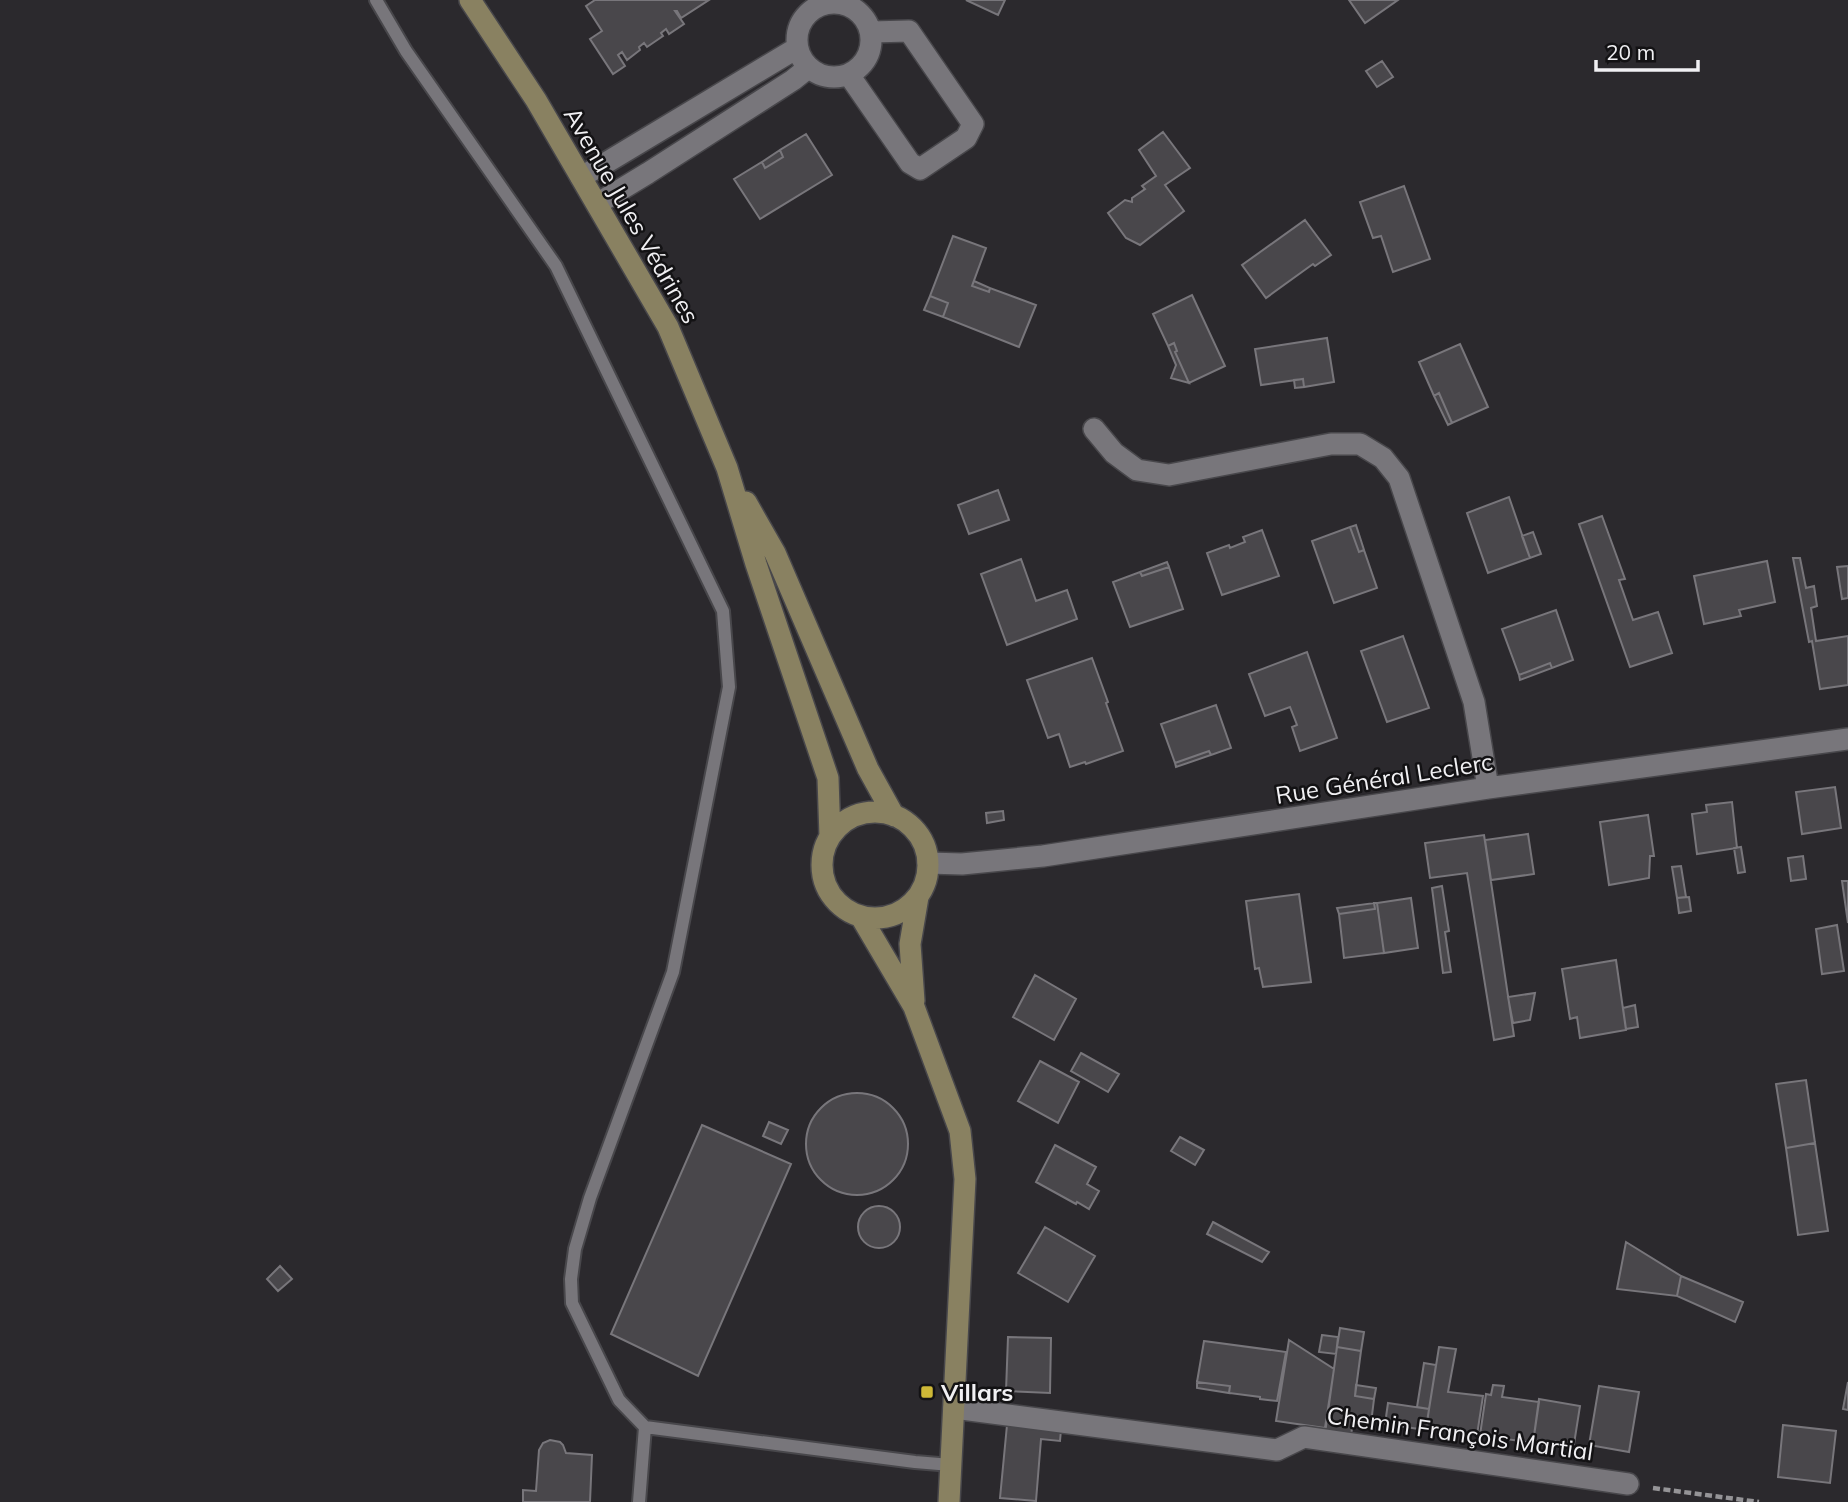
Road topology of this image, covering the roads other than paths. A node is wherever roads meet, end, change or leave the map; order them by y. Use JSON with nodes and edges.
{"nodes":[{"id":1,"x":376,"y":0,"type":"edge"},
{"id":2,"x":470,"y":0,"type":"edge"},
{"id":3,"x":834,"y":1,"type":"edge"},
{"id":4,"x":871,"y":32,"type":"junction"},
{"id":5,"x":797,"y":48,"type":"junction"},
{"id":6,"x":808,"y":68,"type":"junction"},
{"id":7,"x":849,"y":75,"type":"junction"},
{"id":8,"x":581,"y":177,"type":"junction"},
{"id":9,"x":597,"y":204,"type":"junction"},
{"id":10,"x":1094,"y":429,"type":"dead end"},
{"id":11,"x":727,"y":468,"type":"junction"},
{"id":12,"x":1848,"y":739,"type":"edge"},
{"id":13,"x":1488,"y":788,"type":"junction"},
{"id":14,"x":894,"y":816,"type":"junction"},
{"id":15,"x":830,"y":836,"type":"junction"},
{"id":16,"x":928,"y":863,"type":"junction"},
{"id":17,"x":918,"y":897,"type":"junction"},
{"id":18,"x":861,"y":917,"type":"junction"},
{"id":19,"x":914,"y":1007,"type":"junction"},
{"id":20,"x":954,"y":1408,"type":"junction"},
{"id":21,"x":645,"y":1427,"type":"junction"},
{"id":22,"x":951,"y":1465,"type":"junction"},
{"id":23,"x":1628,"y":1484,"type":"road end"},
{"id":24,"x":639,"y":1502,"type":"edge"},
{"id":25,"x":949,"y":1502,"type":"edge"}],
"edges":[{"from":1,"to":21,"type":"lane"},
{"from":2,"to":8,"type":"main road","name":"Avenue Jules Védrines"},
{"from":3,"to":4,"type":"street"},
{"from":3,"to":5,"type":"street"},
{"from":4,"to":7,"type":"street"},
{"from":4,"to":7,"type":"street"},
{"from":5,"to":6,"type":"street"},
{"from":5,"to":8,"type":"street"},
{"from":6,"to":7,"type":"street"},
{"from":6,"to":9,"type":"street"},
{"from":8,"to":9,"type":"main road","name":"Avenue Jules Védrines"},
{"from":9,"to":11,"type":"main road","name":"Avenue Jules Védrines"},
{"from":10,"to":13,"type":"street"},
{"from":11,"to":14,"type":"main road","name":"Avenue Jules Védrines"},
{"from":11,"to":15,"type":"main road","name":"Avenue Jules Védrines"},
{"from":12,"to":13,"type":"street","name":"Rue Général Leclerc"},
{"from":13,"to":16,"type":"street","name":"Rue Général Leclerc"},
{"from":14,"to":15,"type":"main road"},
{"from":14,"to":16,"type":"main road"},
{"from":15,"to":18,"type":"main road"},
{"from":16,"to":17,"type":"main road"},
{"from":17,"to":18,"type":"main road"},
{"from":17,"to":19,"type":"main road"},
{"from":18,"to":19,"type":"main road"},
{"from":19,"to":20,"type":"main road"},
{"from":20,"to":22,"type":"main road"},
{"from":20,"to":23,"type":"street","name":"Chemin François Martial"},
{"from":21,"to":22,"type":"lane"},
{"from":21,"to":24,"type":"lane"},
{"from":22,"to":25,"type":"main road"}]}
